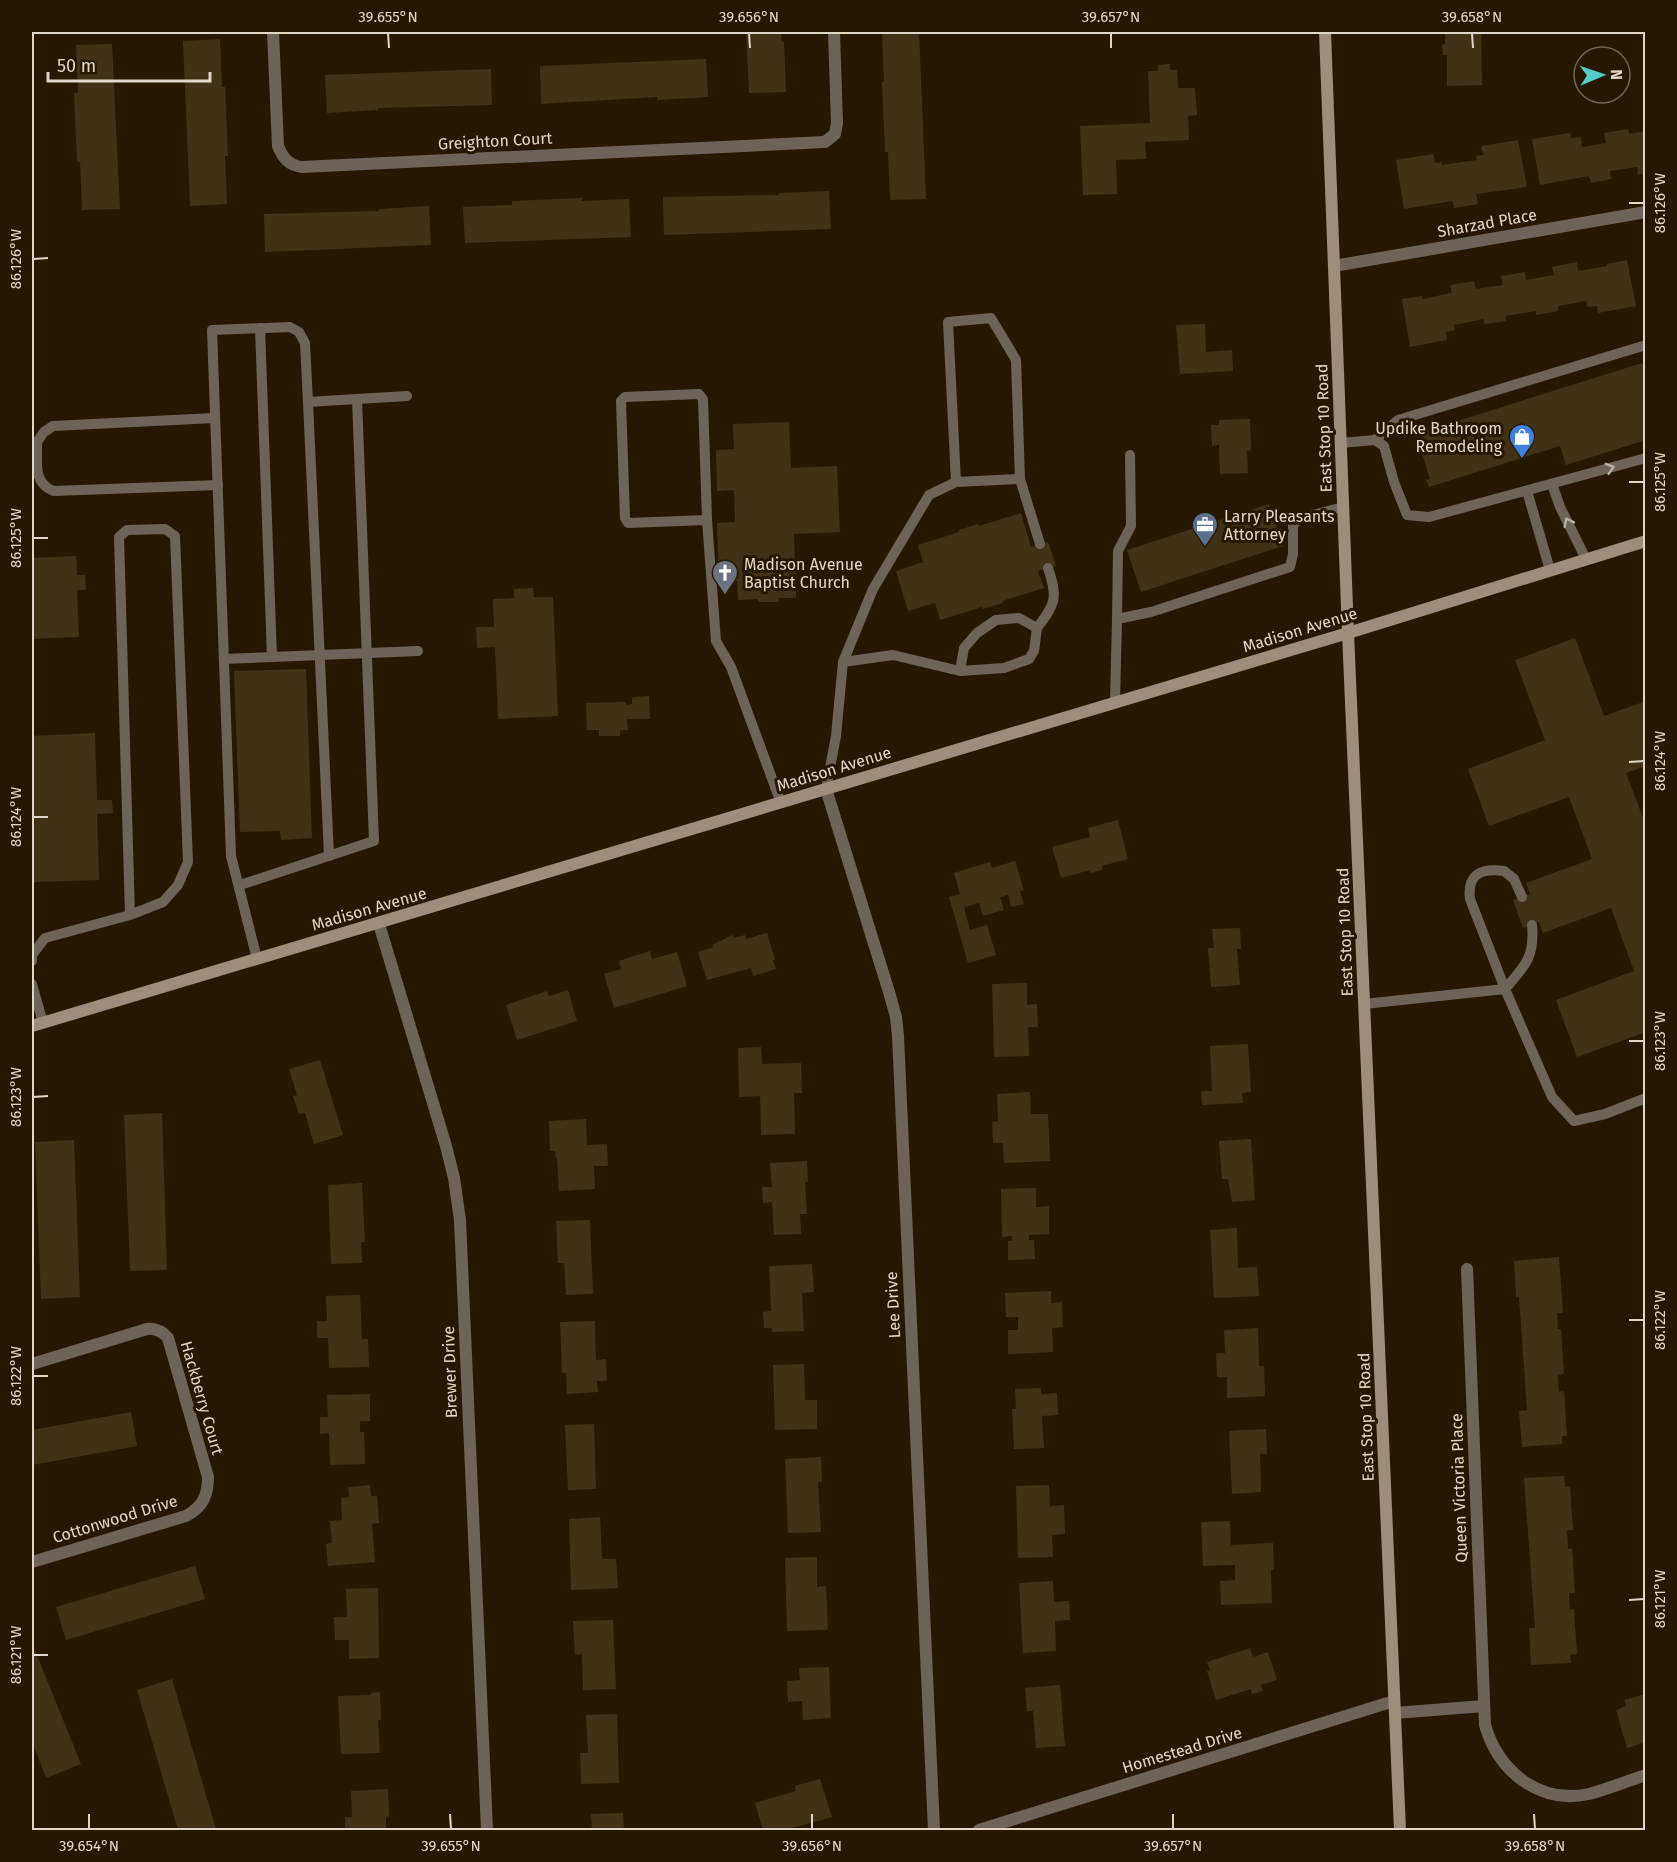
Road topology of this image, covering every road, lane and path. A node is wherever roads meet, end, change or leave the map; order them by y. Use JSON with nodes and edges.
{"nodes":[{"id":1,"x":273,"y":32,"type":"edge"},
{"id":2,"x":834,"y":32,"type":"edge"},
{"id":3,"x":1325,"y":32,"type":"edge"},
{"id":4,"x":1646,"y":212,"type":"edge"},
{"id":5,"x":1334,"y":266,"type":"junction"},
{"id":6,"x":260,"y":328,"type":"junction"},
{"id":7,"x":1646,"y":345,"type":"edge"},
{"id":8,"x":406,"y":396,"type":"dead end"},
{"id":9,"x":357,"y":399,"type":"junction"},
{"id":10,"x":308,"y":402,"type":"junction"},
{"id":11,"x":215,"y":418,"type":"junction"},
{"id":12,"x":1375,"y":440,"type":"junction"},
{"id":13,"x":1341,"y":443,"type":"junction"},
{"id":14,"x":1130,"y":455,"type":"dead end"},
{"id":15,"x":1646,"y":458,"type":"edge"},
{"id":16,"x":1020,"y":478,"type":"junction"},
{"id":17,"x":956,"y":482,"type":"junction"},
{"id":18,"x":1552,"y":484,"type":"junction"},
{"id":19,"x":218,"y":485,"type":"junction"},
{"id":20,"x":1527,"y":491,"type":"junction"},
{"id":21,"x":1343,"y":507,"type":"junction"},
{"id":22,"x":707,"y":520,"type":"junction"},
{"id":23,"x":1646,"y":541,"type":"edge"},
{"id":24,"x":1040,"y":544,"type":"dead end"},
{"id":25,"x":1586,"y":559,"type":"junction"},
{"id":26,"x":1048,"y":568,"type":"dead end"},
{"id":27,"x":1551,"y":570,"type":"junction"},
{"id":28,"x":1118,"y":619,"type":"junction"},
{"id":29,"x":1036,"y":628,"type":"junction"},
{"id":30,"x":1348,"y":633,"type":"junction"},
{"id":31,"x":418,"y":651,"type":"dead end"},
{"id":32,"x":368,"y":653,"type":"junction"},
{"id":33,"x":320,"y":655,"type":"junction"},
{"id":34,"x":272,"y":657,"type":"junction"},
{"id":35,"x":224,"y":658,"type":"junction"},
{"id":36,"x":843,"y":662,"type":"junction"},
{"id":37,"x":960,"y":671,"type":"junction"},
{"id":38,"x":1115,"y":703,"type":"junction"},
{"id":39,"x":826,"y":789,"type":"junction"},
{"id":40,"x":781,"y":802,"type":"junction"},
{"id":41,"x":329,"y":856,"type":"junction"},
{"id":42,"x":240,"y":885,"type":"junction"},
{"id":43,"x":1522,"y":897,"type":"dead end"},
{"id":44,"x":130,"y":915,"type":"junction"},
{"id":45,"x":379,"y":924,"type":"junction"},
{"id":46,"x":1532,"y":925,"type":"dead end"},
{"id":47,"x":32,"y":956,"type":"edge"},
{"id":48,"x":257,"y":959,"type":"junction"},
{"id":49,"x":32,"y":961,"type":"edge"},
{"id":50,"x":32,"y":984,"type":"edge"},
{"id":51,"x":1505,"y":989,"type":"junction"},
{"id":52,"x":1364,"y":1004,"type":"junction"},
{"id":53,"x":37,"y":1025,"type":"edge"},
{"id":54,"x":1646,"y":1098,"type":"edge"},
{"id":55,"x":1467,"y":1269,"type":"dead end"},
{"id":56,"x":32,"y":1364,"type":"edge"},
{"id":57,"x":203,"y":1502,"type":"joint"},
{"id":58,"x":32,"y":1562,"type":"edge"},
{"id":59,"x":1484,"y":1706,"type":"junction"},
{"id":60,"x":1395,"y":1707,"type":"junction"},
{"id":61,"x":1646,"y":1775,"type":"edge"},
{"id":62,"x":487,"y":1830,"type":"edge"},
{"id":63,"x":934,"y":1830,"type":"edge"},
{"id":64,"x":979,"y":1830,"type":"edge"},
{"id":65,"x":1400,"y":1830,"type":"edge"}],
"edges":[{"from":1,"to":2,"type":"street","name":"Greighton Court"},
{"from":3,"to":5,"type":"street","name":"East Stop 10 Road"},
{"from":4,"to":5,"type":"street","name":"Sharzad Place"},
{"from":5,"to":13,"type":"street","name":"East Stop 10 Road"},
{"from":6,"to":10,"type":"lane"},
{"from":6,"to":11,"type":"lane"},
{"from":6,"to":34,"type":"lane"},
{"from":7,"to":12,"type":"lane"},
{"from":8,"to":9,"type":"lane"},
{"from":9,"to":10,"type":"lane"},
{"from":9,"to":32,"type":"lane"},
{"from":10,"to":33,"type":"lane"},
{"from":11,"to":19,"type":"lane"},
{"from":11,"to":19,"type":"lane"},
{"from":12,"to":13,"type":"lane"},
{"from":12,"to":20,"type":"lane"},
{"from":13,"to":21,"type":"street","name":"East Stop 10 Road"},
{"from":14,"to":28,"type":"lane"},
{"from":18,"to":15,"type":"lane","one_way":true},
{"from":16,"to":17,"type":"lane"},
{"from":16,"to":17,"type":"lane"},
{"from":16,"to":24,"type":"lane"},
{"from":17,"to":36,"type":"lane"},
{"from":18,"to":20,"type":"lane"},
{"from":25,"to":18,"type":"lane","one_way":true},
{"from":19,"to":35,"type":"lane"},
{"from":20,"to":27,"type":"lane"},
{"from":21,"to":28,"type":"lane"},
{"from":21,"to":30,"type":"street","name":"East Stop 10 Road"},
{"from":22,"to":22,"type":"lane"},
{"from":22,"to":40,"type":"lane"},
{"from":23,"to":25,"type":"street","name":"Madison Avenue"},
{"from":25,"to":27,"type":"street","name":"Madison Avenue"},
{"from":26,"to":29,"type":"lane"},
{"from":27,"to":30,"type":"street","name":"Madison Avenue"},
{"from":28,"to":38,"type":"lane"},
{"from":29,"to":37,"type":"lane"},
{"from":29,"to":37,"type":"lane"},
{"from":30,"to":38,"type":"street","name":"Madison Avenue"},
{"from":30,"to":52,"type":"street","name":"East Stop 10 Road"},
{"from":31,"to":32,"type":"lane"},
{"from":32,"to":33,"type":"lane"},
{"from":32,"to":41,"type":"lane"},
{"from":33,"to":34,"type":"lane"},
{"from":33,"to":41,"type":"lane"},
{"from":34,"to":35,"type":"lane"},
{"from":35,"to":42,"type":"lane"},
{"from":36,"to":37,"type":"lane"},
{"from":36,"to":39,"type":"lane"},
{"from":38,"to":39,"type":"street","name":"Madison Avenue"},
{"from":39,"to":40,"type":"street","name":"Madison Avenue"},
{"from":39,"to":63,"type":"street","name":"Lee Drive"},
{"from":40,"to":45,"type":"street","name":"Madison Avenue"},
{"from":41,"to":42,"type":"lane"},
{"from":42,"to":48,"type":"lane"},
{"from":43,"to":51,"type":"lane"},
{"from":44,"to":44,"type":"lane"},
{"from":44,"to":47,"type":"lane"},
{"from":45,"to":48,"type":"street","name":"Madison Avenue"},
{"from":45,"to":62,"type":"street","name":"Brewer Drive"},
{"from":46,"to":51,"type":"lane"},
{"from":47,"to":49,"type":"lane"},
{"from":48,"to":53,"type":"street","name":"Madison Avenue"},
{"from":50,"to":53,"type":"lane"},
{"from":51,"to":52,"type":"lane"},
{"from":51,"to":54,"type":"lane"},
{"from":52,"to":60,"type":"street","name":"East Stop 10 Road"},
{"from":55,"to":59,"type":"street","name":"Queen Victoria Place"},
{"from":56,"to":57,"type":"street","name":"Hackberry Court"},
{"from":57,"to":58,"type":"street","name":"Cottonwood Drive"},
{"from":59,"to":60,"type":"street","name":"Homestead Drive"},
{"from":59,"to":61,"type":"street","name":"Queen Victoria Place"},
{"from":60,"to":64,"type":"street","name":"Homestead Drive"},
{"from":60,"to":65,"type":"street","name":"East Stop 10 Road"}]}
